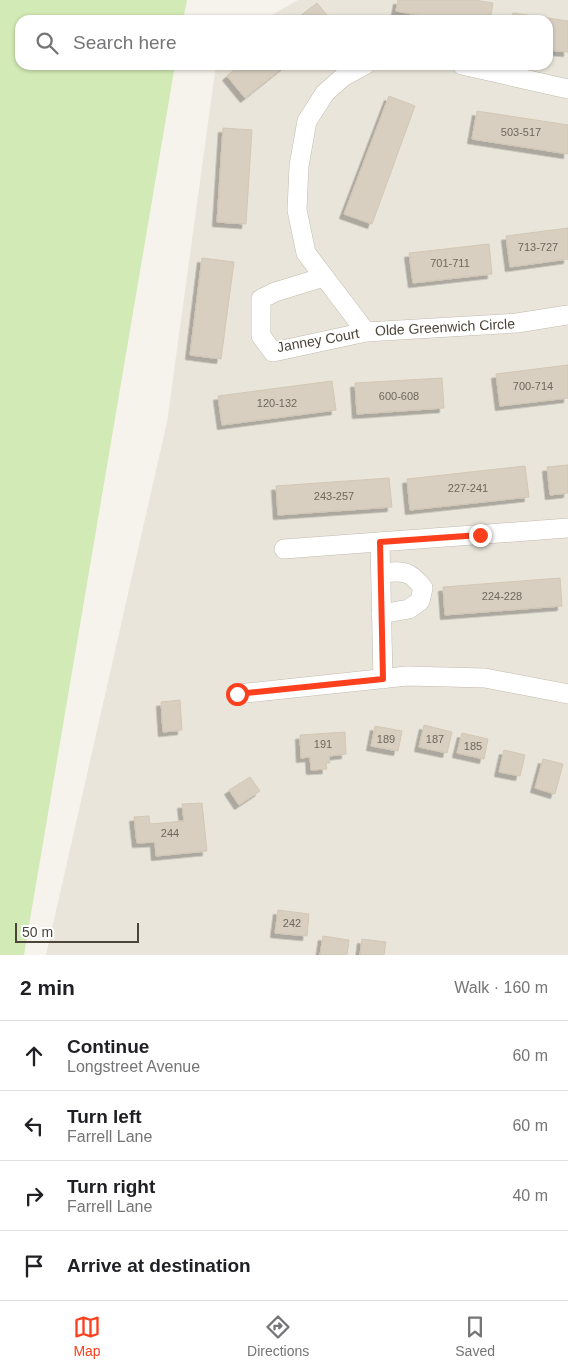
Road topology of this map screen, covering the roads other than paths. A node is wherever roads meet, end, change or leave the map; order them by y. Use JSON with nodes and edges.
{"nodes":[{"id":1,"x":356,"y":70,"type":"edge"},
{"id":2,"x":484,"y":70,"type":"edge"},
{"id":3,"x":568,"y":89,"type":"edge"},
{"id":4,"x":324,"y":277,"type":"junction"},
{"id":5,"x":568,"y":316,"type":"edge"},
{"id":6,"x":366,"y":332,"type":"junction"},
{"id":7,"x":568,"y":528,"type":"edge"},
{"id":8,"x":380,"y":542,"type":"junction"},
{"id":9,"x":284,"y":549,"type":"dead end"},
{"id":10,"x":381,"y":573,"type":"junction"},
{"id":11,"x":382,"y":614,"type":"junction"},
{"id":12,"x":383,"y":679,"type":"junction"},
{"id":13,"x":237,"y":694,"type":"dead end"},
{"id":14,"x":568,"y":694,"type":"edge"}],
"edges":[{"from":1,"to":4,"type":"street","name":"Olde Greenwich Circle"},
{"from":2,"to":3,"type":"street"},
{"from":4,"to":6,"type":"street","name":"Olde Greenwich Circle"},
{"from":4,"to":6,"type":"street","name":"Janney Court"},
{"from":5,"to":6,"type":"street","name":"Olde Greenwich Circle"},
{"from":7,"to":8,"type":"street"},
{"from":8,"to":9,"type":"street"},
{"from":8,"to":10,"type":"street"},
{"from":10,"to":11,"type":"street"},
{"from":10,"to":11,"type":"street"},
{"from":11,"to":12,"type":"street"},
{"from":12,"to":13,"type":"street"},
{"from":12,"to":14,"type":"street"}]}
